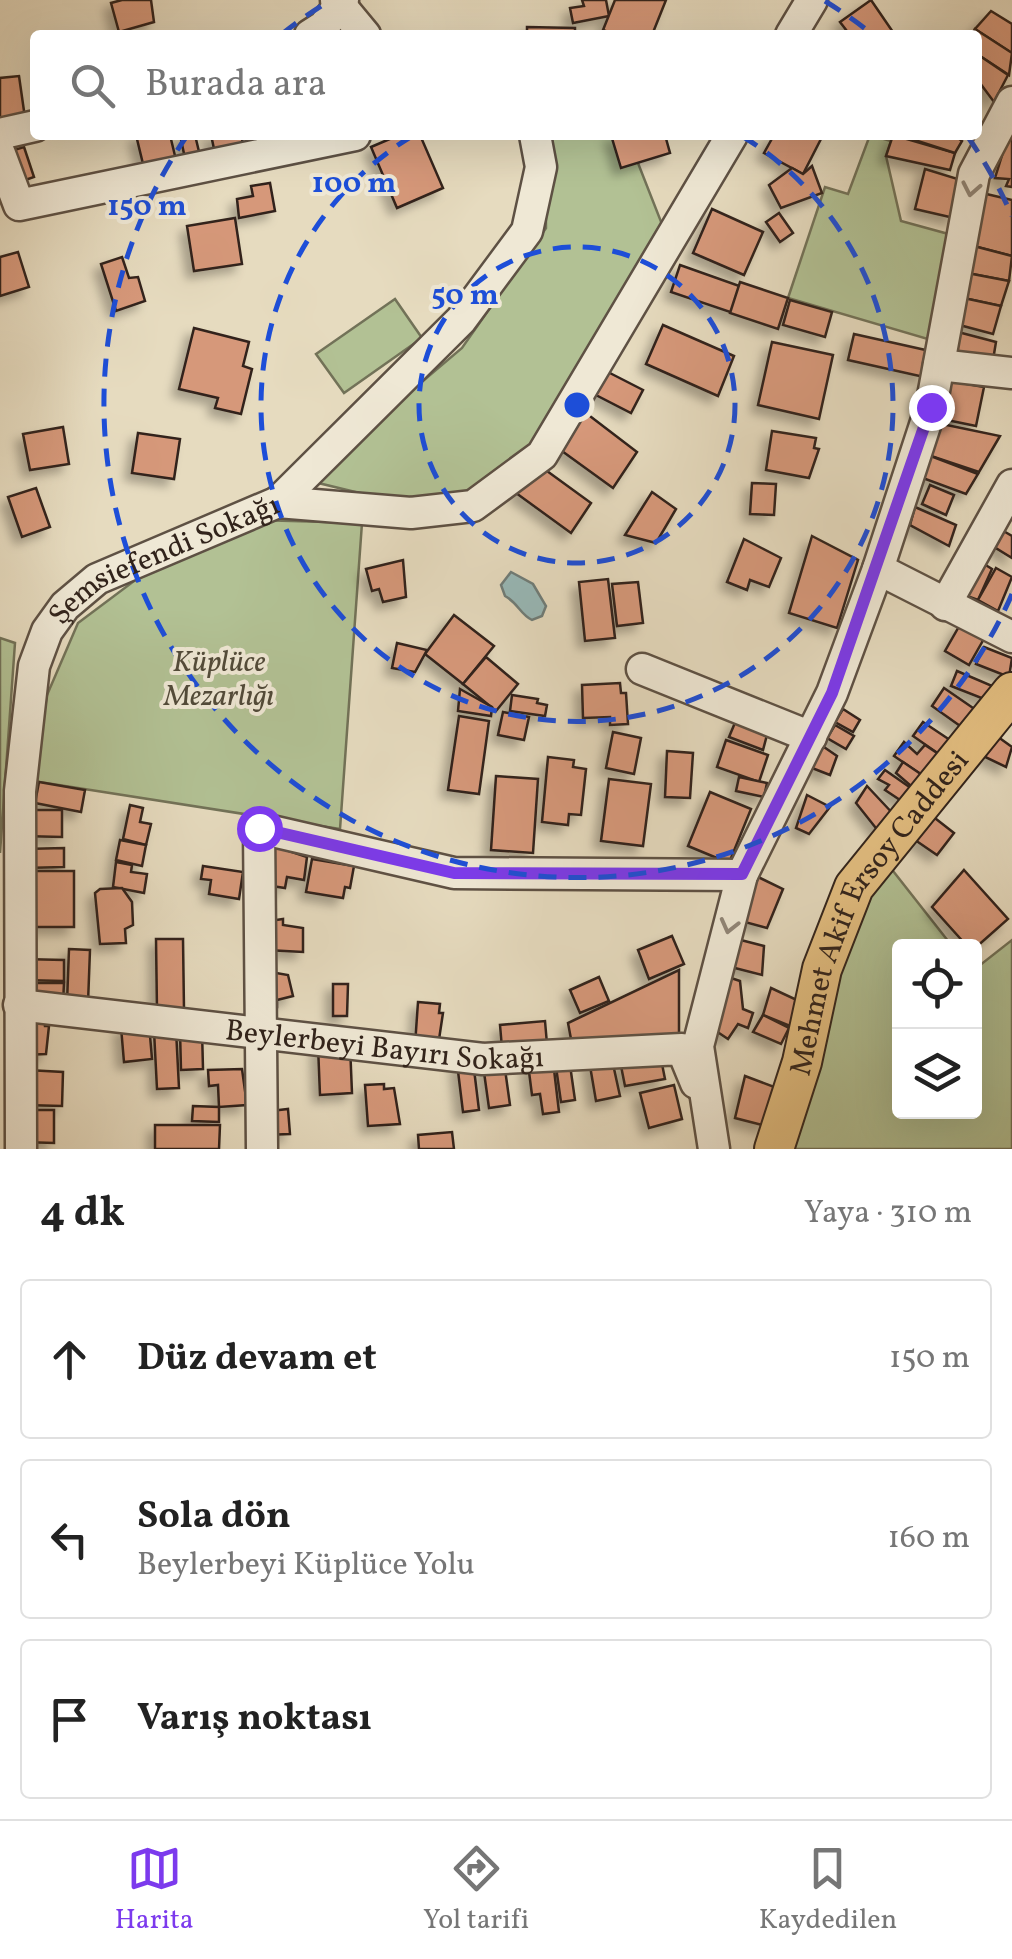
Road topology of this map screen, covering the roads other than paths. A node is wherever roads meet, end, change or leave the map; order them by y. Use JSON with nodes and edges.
{"nodes":[{"id":1,"x":812,"y":0,"type":"edge"},
{"id":2,"x":339,"y":2,"type":"edge"},
{"id":3,"x":318,"y":30,"type":"edge"},
{"id":4,"x":361,"y":30,"type":"edge"},
{"id":5,"x":794,"y":30,"type":"edge"},
{"id":6,"x":1012,"y":102,"type":"edge"},
{"id":7,"x":30,"y":127,"type":"edge"},
{"id":8,"x":0,"y":134,"type":"edge"},
{"id":9,"x":331,"y":140,"type":"edge"},
{"id":10,"x":536,"y":140,"type":"edge"},
{"id":11,"x":729,"y":140,"type":"edge"},
{"id":12,"x":0,"y":154,"type":"edge"},
{"id":13,"x":939,"y":366,"type":"junction"},
{"id":14,"x":1012,"y":373,"type":"edge"},
{"id":15,"x":1012,"y":486,"type":"edge"},
{"id":16,"x":278,"y":502,"type":"junction"},
{"id":17,"x":878,"y":569,"type":"junction"},
{"id":18,"x":945,"y":605,"type":"junction"},
{"id":19,"x":1012,"y":637,"type":"edge"},
{"id":20,"x":642,"y":669,"type":"dead end"},
{"id":21,"x":1012,"y":692,"type":"edge"},
{"id":22,"x":810,"y":737,"type":"junction"},
{"id":23,"x":10,"y":829,"type":"edge"},
{"id":24,"x":742,"y":874,"type":"junction"},
{"id":25,"x":20,"y":1005,"type":"junction"},
{"id":26,"x":258,"y":1031,"type":"junction"},
{"id":27,"x":710,"y":1113,"type":"junction"},
{"id":28,"x":21,"y":1149,"type":"edge"},
{"id":29,"x":262,"y":1149,"type":"edge"},
{"id":30,"x":714,"y":1149,"type":"edge"},
{"id":31,"x":774,"y":1149,"type":"edge"}],
"edges":[{"from":1,"to":5,"type":"street"},
{"from":2,"to":3,"type":"street"},
{"from":2,"to":4,"type":"street"},
{"from":6,"to":13,"type":"street","one_way":true},
{"from":7,"to":8,"type":"street"},
{"from":9,"to":12,"type":"street"},
{"from":10,"to":16,"type":"street"},
{"from":11,"to":16,"type":"street","name":"Şemsiefendi Sokağı"},
{"from":13,"to":14,"type":"street"},
{"from":13,"to":17,"type":"street"},
{"from":15,"to":18,"type":"street"},
{"from":16,"to":23,"type":"street","name":"Şemsiefendi Sokağı"},
{"from":17,"to":18,"type":"street"},
{"from":17,"to":22,"type":"street"},
{"from":18,"to":19,"type":"street"},
{"from":20,"to":22,"type":"street"},
{"from":21,"to":31,"type":"main road","name":"Mehmet Akif Ersoy Caddesi"},
{"from":22,"to":24,"type":"street"},
{"from":23,"to":25,"type":"street","name":"Şemsiefendi Sokağı"},
{"from":24,"to":26,"type":"street"},
{"from":24,"to":27,"type":"street","one_way":true},
{"from":25,"to":26,"type":"street","name":"Beylerbeyi Bayırı Sokağı"},
{"from":25,"to":28,"type":"street","name":"Şemsiefendi Sokağı"},
{"from":26,"to":27,"type":"street","name":"Beylerbeyi Bayırı Sokağı"},
{"from":26,"to":29,"type":"street"},
{"from":27,"to":30,"type":"street"}]}
